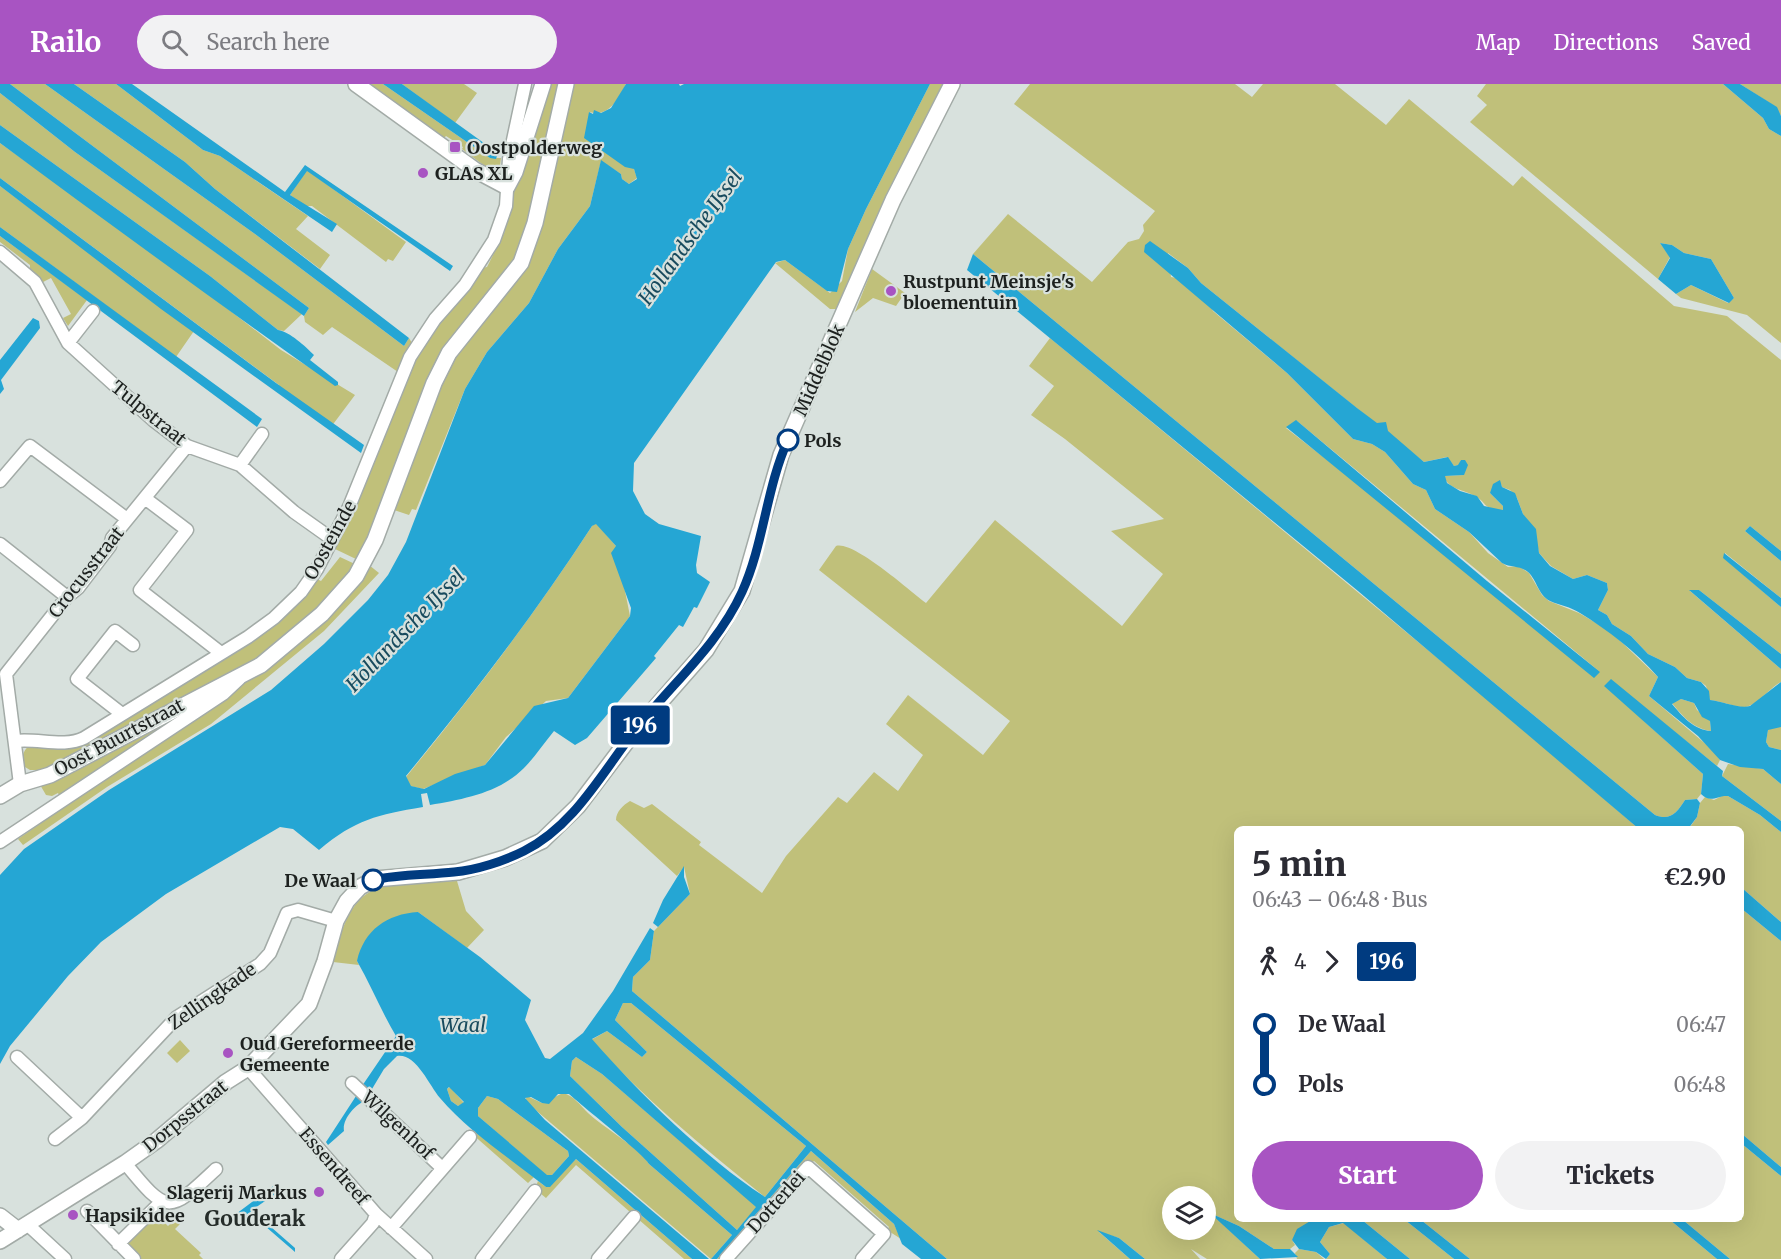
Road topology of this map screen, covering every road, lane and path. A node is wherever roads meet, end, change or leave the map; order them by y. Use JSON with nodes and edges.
{"nodes":[{"id":1,"x":356,"y":84,"type":"edge"},
{"id":2,"x":525,"y":84,"type":"edge"},
{"id":3,"x":543,"y":84,"type":"edge"},
{"id":4,"x":566,"y":84,"type":"edge"},
{"id":5,"x":952,"y":84,"type":"edge"},
{"id":6,"x":507,"y":187,"type":"junction"},
{"id":7,"x":0,"y":252,"type":"edge"},
{"id":8,"x":93,"y":311,"type":"dead end"},
{"id":9,"x":68,"y":343,"type":"junction"},
{"id":10,"x":262,"y":434,"type":"dead end"},
{"id":11,"x":187,"y":446,"type":"junction"},
{"id":12,"x":240,"y":465,"type":"junction"},
{"id":13,"x":0,"y":481,"type":"edge"},
{"id":14,"x":146,"y":499,"type":"junction"},
{"id":15,"x":127,"y":519,"type":"junction"},
{"id":16,"x":332,"y":539,"type":"junction"},
{"id":17,"x":0,"y":544,"type":"edge"},
{"id":18,"x":67,"y":597,"type":"junction"},
{"id":19,"x":133,"y":645,"type":"dead end"},
{"id":20,"x":221,"y":653,"type":"junction"},
{"id":21,"x":3,"y":672,"type":"edge"},
{"id":22,"x":238,"y":675,"type":"junction"},
{"id":23,"x":4,"y":697,"type":"edge"},
{"id":24,"x":122,"y":714,"type":"junction"},
{"id":25,"x":15,"y":741,"type":"junction"},
{"id":26,"x":607,"y":769,"type":"joint"},
{"id":27,"x":20,"y":784,"type":"junction"},
{"id":28,"x":0,"y":796,"type":"edge"},
{"id":29,"x":0,"y":842,"type":"edge"},
{"id":30,"x":336,"y":921,"type":"junction"},
{"id":31,"x":17,"y":1057,"type":"dead end"},
{"id":32,"x":248,"y":1068,"type":"junction"},
{"id":33,"x":359,"y":1090,"type":"dead end"},
{"id":34,"x":82,"y":1118,"type":"junction"},
{"id":35,"x":470,"y":1137,"type":"dead end"},
{"id":36,"x":55,"y":1139,"type":"dead end"},
{"id":37,"x":125,"y":1163,"type":"junction"},
{"id":38,"x":442,"y":1168,"type":"junction"},
{"id":39,"x":216,"y":1169,"type":"dead end"},
{"id":40,"x":535,"y":1191,"type":"dead end"},
{"id":41,"x":162,"y":1201,"type":"junction"},
{"id":42,"x":87,"y":1211,"type":"dead end"},
{"id":43,"x":376,"y":1214,"type":"junction"},
{"id":44,"x":0,"y":1216,"type":"edge"},
{"id":45,"x":634,"y":1217,"type":"dead end"},
{"id":46,"x":23,"y":1227,"type":"junction"},
{"id":47,"x":391,"y":1228,"type":"junction"},
{"id":48,"x":0,"y":1241,"type":"edge"},
{"id":49,"x":118,"y":1244,"type":"junction"},
{"id":50,"x":65,"y":1259,"type":"edge"},
{"id":51,"x":134,"y":1259,"type":"edge"},
{"id":52,"x":340,"y":1259,"type":"edge"},
{"id":53,"x":426,"y":1259,"type":"edge"},
{"id":54,"x":482,"y":1259,"type":"edge"},
{"id":55,"x":598,"y":1259,"type":"edge"},
{"id":56,"x":726,"y":1259,"type":"edge"},
{"id":57,"x":862,"y":1259,"type":"edge"}],
"edges":[{"from":1,"to":6,"type":"street"},
{"from":2,"to":6,"type":"street","name":"Oosteinde"},
{"from":3,"to":6,"type":"street","name":"Oosteinde"},
{"from":4,"to":22,"type":"street","name":"Oost Buurtstraat"},
{"from":5,"to":26,"type":"street","name":"Middelblok"},
{"from":6,"to":16,"type":"street","name":"Oosteinde"},
{"from":7,"to":9,"type":"street","name":"Tulpstraat"},
{"from":8,"to":9,"type":"street"},
{"from":9,"to":11,"type":"street","name":"Tulpstraat"},
{"from":10,"to":12,"type":"street"},
{"from":11,"to":12,"type":"street","name":"Tulpstraat"},
{"from":11,"to":14,"type":"street","name":"Crocusstraat"},
{"from":12,"to":16,"type":"street","name":"Tulpstraat"},
{"from":13,"to":15,"type":"street"},
{"from":14,"to":15,"type":"street","name":"Crocusstraat"},
{"from":14,"to":20,"type":"street"},
{"from":15,"to":18,"type":"street","name":"Crocusstraat"},
{"from":16,"to":20,"type":"street","name":"Oosteinde"},
{"from":17,"to":18,"type":"street"},
{"from":18,"to":21,"type":"street","name":"Crocusstraat"},
{"from":19,"to":24,"type":"street"},
{"from":20,"to":24,"type":"street","name":"Oosteinde"},
{"from":21,"to":23,"type":"street","name":"Crocusstraat"},
{"from":22,"to":27,"type":"street","name":"Oost Buurtstraat"},
{"from":22,"to":29,"type":"street"},
{"from":23,"to":25,"type":"street","name":"Crocusstraat"},
{"from":24,"to":25,"type":"street","name":"Oosteinde"},
{"from":25,"to":27,"type":"street"},
{"from":26,"to":30,"type":"street","name":"Dorpsstraat"},
{"from":27,"to":28,"type":"street","name":"Oost Buurtstraat"},
{"from":30,"to":32,"type":"street","name":"Dorpsstraat"},
{"from":30,"to":34,"type":"street","name":"Zellingkade"},
{"from":31,"to":34,"type":"street"},
{"from":32,"to":37,"type":"street","name":"Dorpsstraat"},
{"from":32,"to":43,"type":"street","name":"Essendreef"},
{"from":33,"to":38,"type":"street","name":"Wilgenhof"},
{"from":34,"to":36,"type":"street","name":"Zellingkade"},
{"from":35,"to":38,"type":"street"},
{"from":37,"to":41,"type":"street"},
{"from":37,"to":46,"type":"street","name":"Dorpsstraat"},
{"from":38,"to":47,"type":"street"},
{"from":39,"to":41,"type":"street"},
{"from":40,"to":54,"type":"street"},
{"from":41,"to":49,"type":"street"},
{"from":42,"to":49,"type":"street"},
{"from":43,"to":47,"type":"street","name":"Essendreef"},
{"from":43,"to":52,"type":"street"},
{"from":44,"to":46,"type":"street"},
{"from":45,"to":55,"type":"street"},
{"from":46,"to":48,"type":"street","name":"Dorpsstraat"},
{"from":46,"to":50,"type":"street"},
{"from":47,"to":53,"type":"street","name":"Essendreef"},
{"from":49,"to":51,"type":"street"},
{"from":56,"to":57,"type":"street","name":"Dotterlei"}]}
